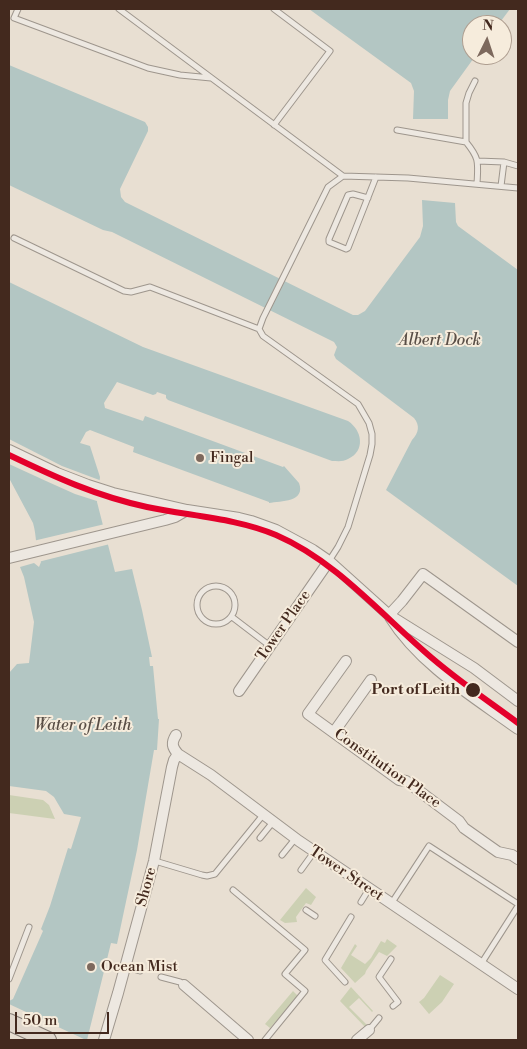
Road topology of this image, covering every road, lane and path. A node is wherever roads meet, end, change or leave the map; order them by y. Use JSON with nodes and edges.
{"nodes":[{"id":1,"x":18,"y":9,"type":"edge"},
{"id":2,"x":119,"y":9,"type":"edge"},
{"id":3,"x":274,"y":9,"type":"edge"},
{"id":4,"x":11,"y":17,"type":"edge"},
{"id":5,"x":212,"y":78,"type":"junction"},
{"id":6,"x":475,"y":81,"type":"dead end"},
{"id":7,"x":274,"y":125,"type":"junction"},
{"id":8,"x":398,"y":130,"type":"dead end"},
{"id":9,"x":466,"y":142,"type":"junction"},
{"id":10,"x":478,"y":161,"type":"junction"},
{"id":11,"x":504,"y":162,"type":"junction"},
{"id":12,"x":518,"y":166,"type":"edge"},
{"id":13,"x":343,"y":176,"type":"junction"},
{"id":14,"x":376,"y":177,"type":"junction"},
{"id":15,"x":477,"y":184,"type":"junction"},
{"id":16,"x":501,"y":186,"type":"junction"},
{"id":17,"x":518,"y":188,"type":"edge"},
{"id":18,"x":368,"y":198,"type":"junction"},
{"id":19,"x":14,"y":238,"type":"dead end"},
{"id":20,"x":259,"y":329,"type":"junction"},
{"id":21,"x":9,"y":450,"type":"edge"},
{"id":22,"x":187,"y":510,"type":"junction"},
{"id":23,"x":9,"y":558,"type":"edge"},
{"id":24,"x":329,"y":561,"type":"junction"},
{"id":25,"x":389,"y":614,"type":"junction"},
{"id":26,"x":232,"y":617,"type":"junction"},
{"id":27,"x":518,"y":642,"type":"edge"},
{"id":28,"x":270,"y":646,"type":"junction"},
{"id":29,"x":346,"y":661,"type":"dead end"},
{"id":30,"x":371,"y":680,"type":"dead end"},
{"id":31,"x":238,"y":691,"type":"dead end"},
{"id":32,"x":518,"y":701,"type":"edge"},
{"id":33,"x":518,"y":730,"type":"edge"},
{"id":34,"x":334,"y":732,"type":"junction"},
{"id":35,"x":176,"y":735,"type":"dead end"},
{"id":36,"x":178,"y":754,"type":"junction"},
{"id":37,"x":263,"y":815,"type":"junction"},
{"id":38,"x":273,"y":822,"type":"junction"},
{"id":39,"x":260,"y":838,"type":"dead end"},
{"id":40,"x":295,"y":839,"type":"junction"},
{"id":41,"x":314,"y":852,"type":"junction"},
{"id":42,"x":282,"y":855,"type":"dead end"},
{"id":43,"x":518,"y":857,"type":"edge"},
{"id":44,"x":154,"y":861,"type":"junction"},
{"id":45,"x":300,"y":870,"type":"dead end"},
{"id":46,"x":369,"y":889,"type":"junction"},
{"id":47,"x":233,"y":890,"type":"dead end"},
{"id":48,"x":361,"y":902,"type":"dead end"},
{"id":49,"x":391,"y":904,"type":"junction"},
{"id":50,"x":518,"y":905,"type":"edge"},
{"id":51,"x":306,"y":910,"type":"dead end"},
{"id":52,"x":315,"y":916,"type":"dead end"},
{"id":53,"x":351,"y":917,"type":"dead end"},
{"id":54,"x":29,"y":926,"type":"dead end"},
{"id":55,"x":335,"y":930,"type":"dead end"},
{"id":56,"x":341,"y":934,"type":"junction"},
{"id":57,"x":391,"y":958,"type":"dead end"},
{"id":58,"x":480,"y":964,"type":"junction"},
{"id":59,"x":126,"y":966,"type":"junction"},
{"id":60,"x":140,"y":971,"type":"dead end"},
{"id":61,"x":161,"y":977,"type":"dead end"},
{"id":62,"x":9,"y":979,"type":"edge"},
{"id":63,"x":345,"y":982,"type":"dead end"},
{"id":64,"x":182,"y":983,"type":"joint"},
{"id":65,"x":518,"y":989,"type":"edge"},
{"id":66,"x":393,"y":1006,"type":"dead end"},
{"id":67,"x":379,"y":1018,"type":"dead end"},
{"id":68,"x":9,"y":1022,"type":"edge"},
{"id":69,"x":369,"y":1030,"type":"joint"},
{"id":70,"x":243,"y":1038,"type":"edge"},
{"id":71,"x":48,"y":1040,"type":"edge"},
{"id":72,"x":104,"y":1040,"type":"edge"},
{"id":73,"x":265,"y":1040,"type":"edge"},
{"id":74,"x":357,"y":1040,"type":"edge"}],
"edges":[{"from":1,"to":4,"type":"lane"},
{"from":2,"to":5,"type":"lane"},
{"from":3,"to":7,"type":"lane"},
{"from":4,"to":5,"type":"lane"},
{"from":5,"to":7,"type":"lane"},
{"from":6,"to":9,"type":"lane"},
{"from":7,"to":13,"type":"lane"},
{"from":8,"to":9,"type":"lane"},
{"from":9,"to":10,"type":"lane"},
{"from":10,"to":11,"type":"lane"},
{"from":10,"to":15,"type":"lane"},
{"from":11,"to":12,"type":"lane"},
{"from":11,"to":16,"type":"lane"},
{"from":13,"to":14,"type":"lane"},
{"from":13,"to":20,"type":"lane"},
{"from":14,"to":15,"type":"lane"},
{"from":14,"to":18,"type":"lane"},
{"from":15,"to":16,"type":"lane"},
{"from":16,"to":17,"type":"lane"},
{"from":18,"to":18,"type":"lane"},
{"from":19,"to":20,"type":"lane"},
{"from":20,"to":24,"type":"lane"},
{"from":21,"to":22,"type":"street"},
{"from":22,"to":23,"type":"street"},
{"from":22,"to":24,"type":"street"},
{"from":24,"to":25,"type":"street"},
{"from":24,"to":28,"type":"street","name":"Tower Place"},
{"from":25,"to":27,"type":"street"},
{"from":25,"to":32,"type":"street"},
{"from":25,"to":33,"type":"street"},
{"from":26,"to":26,"type":"lane"},
{"from":26,"to":28,"type":"lane"},
{"from":28,"to":31,"type":"street","name":"Tower Place"},
{"from":29,"to":34,"type":"street","name":"Constitution Place"},
{"from":30,"to":34,"type":"street"},
{"from":34,"to":43,"type":"street","name":"Constitution Place"},
{"from":35,"to":36,"type":"street","name":"Shore"},
{"from":36,"to":37,"type":"street","name":"Tower Street"},
{"from":36,"to":44,"type":"street","name":"Shore"},
{"from":37,"to":38,"type":"street","name":"Tower Street"},
{"from":37,"to":44,"type":"lane"},
{"from":38,"to":39,"type":"lane"},
{"from":38,"to":40,"type":"street","name":"Tower Street"},
{"from":40,"to":41,"type":"street","name":"Tower Street"},
{"from":40,"to":42,"type":"lane"},
{"from":41,"to":45,"type":"lane"},
{"from":41,"to":46,"type":"street","name":"Tower Street"},
{"from":44,"to":59,"type":"street","name":"Shore"},
{"from":46,"to":48,"type":"lane"},
{"from":46,"to":49,"type":"street","name":"Tower Street"},
{"from":47,"to":73,"type":"lane"},
{"from":49,"to":50,"type":"lane"},
{"from":49,"to":58,"type":"street","name":"Tower Street"},
{"from":50,"to":58,"type":"lane"},
{"from":51,"to":52,"type":"lane"},
{"from":53,"to":56,"type":"lane"},
{"from":54,"to":62,"type":"lane"},
{"from":55,"to":56,"type":"lane"},
{"from":56,"to":63,"type":"lane"},
{"from":57,"to":66,"type":"lane"},
{"from":58,"to":65,"type":"street","name":"Tower Street"},
{"from":59,"to":60,"type":"lane"},
{"from":59,"to":72,"type":"street","name":"Shore"},
{"from":61,"to":64,"type":"lane"},
{"from":64,"to":70,"type":"street"},
{"from":67,"to":69,"type":"lane"},
{"from":68,"to":71,"type":"main road"},
{"from":69,"to":74,"type":"street"}]}
